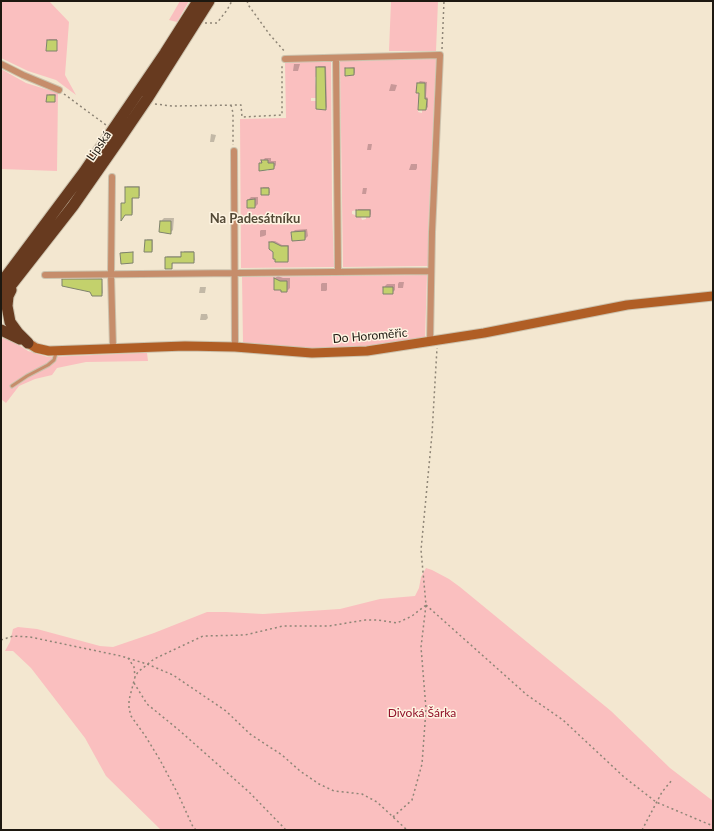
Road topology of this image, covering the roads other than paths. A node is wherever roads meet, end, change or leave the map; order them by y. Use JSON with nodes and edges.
{"nodes":[{"id":1,"x":198,"y":1,"type":"edge"},
{"id":2,"x":209,"y":1,"type":"edge"},
{"id":3,"x":336,"y":58,"type":"junction"},
{"id":4,"x":285,"y":59,"type":"road end"},
{"id":5,"x":1,"y":64,"type":"edge"},
{"id":6,"x":59,"y":90,"type":"road end"},
{"id":7,"x":234,"y":151,"type":"road end"},
{"id":8,"x":112,"y":177,"type":"dead end"},
{"id":9,"x":338,"y":271,"type":"junction"},
{"id":10,"x":430,"y":271,"type":"junction"},
{"id":11,"x":235,"y":273,"type":"junction"},
{"id":12,"x":111,"y":274,"type":"junction"},
{"id":13,"x":45,"y":275,"type":"dead end"},
{"id":14,"x":17,"y":279,"type":"junction"},
{"id":15,"x":1,"y":283,"type":"edge"},
{"id":16,"x":713,"y":296,"type":"edge"},
{"id":17,"x":1,"y":298,"type":"edge"},
{"id":18,"x":1,"y":330,"type":"edge"},
{"id":19,"x":433,"y":341,"type":"junction"},
{"id":20,"x":28,"y":343,"type":"junction"},
{"id":21,"x":235,"y":347,"type":"junction"},
{"id":22,"x":113,"y":348,"type":"junction"},
{"id":23,"x":57,"y":351,"type":"junction"},
{"id":24,"x":12,"y":386,"type":"dead end"}],
"edges":[{"from":1,"to":15,"type":"highway","name":"Lipská"},
{"from":2,"to":14,"type":"highway","name":"Lipská"},
{"from":3,"to":4,"type":"street"},
{"from":3,"to":9,"type":"street"},
{"from":3,"to":10,"type":"street"},
{"from":5,"to":6,"type":"street"},
{"from":7,"to":11,"type":"street"},
{"from":8,"to":12,"type":"street"},
{"from":9,"to":10,"type":"street"},
{"from":9,"to":11,"type":"street"},
{"from":10,"to":19,"type":"street"},
{"from":11,"to":12,"type":"street"},
{"from":11,"to":21,"type":"street"},
{"from":12,"to":13,"type":"street"},
{"from":12,"to":22,"type":"street"},
{"from":14,"to":17,"type":"highway","name":"Lipská"},
{"from":14,"to":20,"type":"highway"},
{"from":16,"to":19,"type":"street","name":"Do Horoměřic"},
{"from":18,"to":20,"type":"highway"},
{"from":19,"to":21,"type":"street","name":"Do Horoměřic"},
{"from":20,"to":23,"type":"street","name":"Do Horoměřic"},
{"from":21,"to":22,"type":"street","name":"Do Horoměřic"},
{"from":22,"to":23,"type":"street","name":"Do Horoměřic"},
{"from":23,"to":24,"type":"lane"}]}
